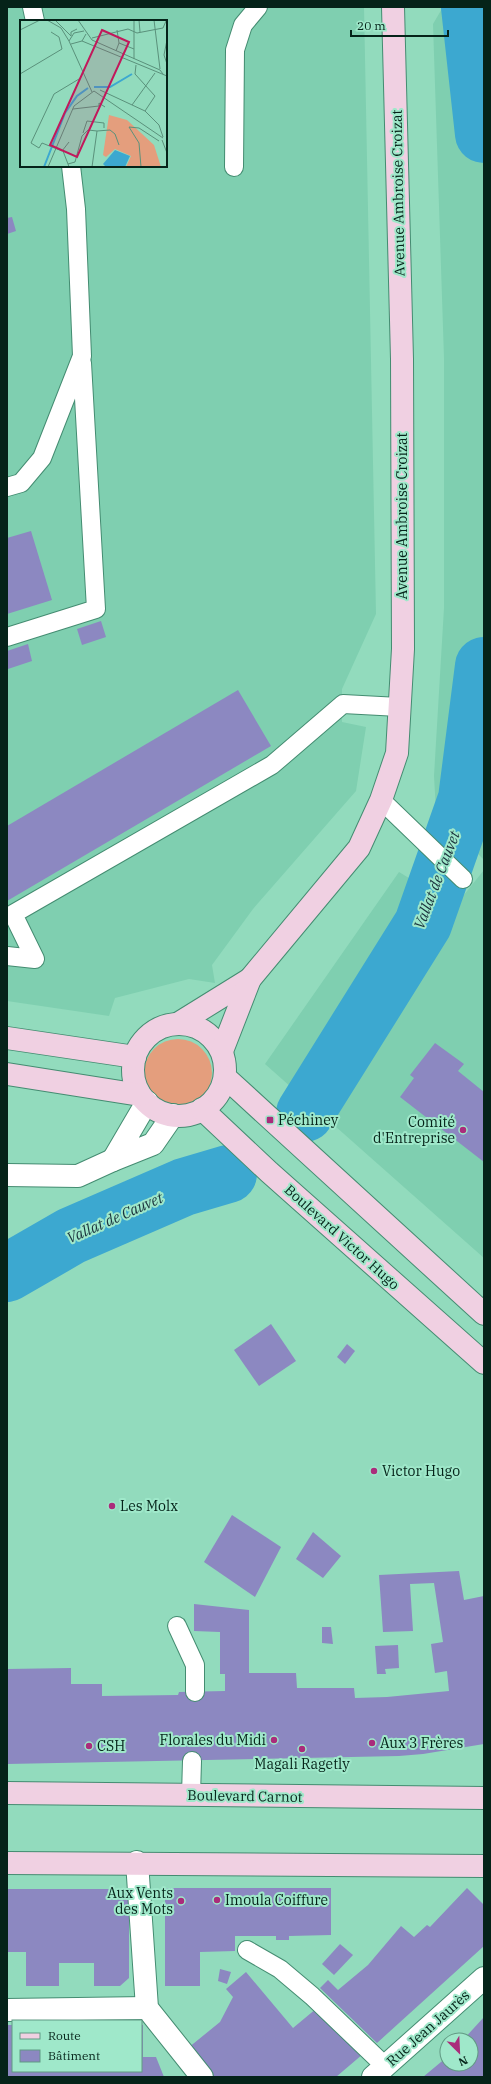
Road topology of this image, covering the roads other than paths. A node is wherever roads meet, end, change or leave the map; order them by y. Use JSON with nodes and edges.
{"nodes":[{"id":1,"x":32,"y":7,"type":"edge"},
{"id":2,"x":258,"y":7,"type":"edge"},
{"id":3,"x":393,"y":7,"type":"edge"},
{"id":4,"x":35,"y":20,"type":"edge"},
{"id":5,"x":72,"y":167,"type":"edge"},
{"id":6,"x":234,"y":167,"type":"dead end"},
{"id":7,"x":82,"y":356,"type":"junction"},
{"id":8,"x":7,"y":488,"type":"edge"},
{"id":9,"x":7,"y":637,"type":"edge"},
{"id":10,"x":399,"y":707,"type":"junction"},
{"id":11,"x":381,"y":800,"type":"junction"},
{"id":12,"x":458,"y":874,"type":"dead end"},
{"id":13,"x":7,"y":956,"type":"edge"},
{"id":14,"x":250,"y":979,"type":"junction"},
{"id":15,"x":179,"y":1023,"type":"junction"},
{"id":16,"x":7,"y":1038,"type":"edge"},
{"id":17,"x":222,"y":1051,"type":"junction"},
{"id":18,"x":135,"y":1057,"type":"junction"},
{"id":19,"x":7,"y":1074,"type":"edge"},
{"id":20,"x":225,"y":1077,"type":"junction"},
{"id":21,"x":144,"y":1099,"type":"junction"},
{"id":22,"x":202,"y":1109,"type":"junction"},
{"id":23,"x":173,"y":1115,"type":"junction"},
{"id":24,"x":113,"y":1160,"type":"junction"},
{"id":25,"x":7,"y":1175,"type":"edge"},
{"id":26,"x":484,"y":1314,"type":"edge"},
{"id":27,"x":484,"y":1363,"type":"edge"},
{"id":28,"x":177,"y":1626,"type":"dead end"},
{"id":29,"x":195,"y":1692,"type":"dead end"},
{"id":30,"x":192,"y":1760,"type":"dead end"},
{"id":31,"x":7,"y":1793,"type":"edge"},
{"id":32,"x":191,"y":1795,"type":"junction"},
{"id":33,"x":484,"y":1798,"type":"edge"},
{"id":34,"x":7,"y":1862,"type":"edge"},
{"id":35,"x":136,"y":1862,"type":"junction"},
{"id":36,"x":484,"y":1866,"type":"edge"},
{"id":37,"x":248,"y":1950,"type":"dead end"},
{"id":38,"x":484,"y":1978,"type":"edge"},
{"id":39,"x":147,"y":2008,"type":"junction"},
{"id":40,"x":7,"y":2010,"type":"edge"},
{"id":41,"x":379,"y":2071,"type":"edge"},
{"id":42,"x":202,"y":2077,"type":"edge"}],
"edges":[{"from":1,"to":4,"type":"lane"},
{"from":2,"to":6,"type":"lane"},
{"from":3,"to":10,"type":"main road","name":"Avenue Ambroise Croizat"},
{"from":5,"to":7,"type":"lane"},
{"from":7,"to":8,"type":"lane"},
{"from":7,"to":9,"type":"lane"},
{"from":10,"to":11,"type":"main road","name":"Avenue Ambroise Croizat"},
{"from":10,"to":13,"type":"lane"},
{"from":11,"to":12,"type":"lane"},
{"from":11,"to":14,"type":"main road","name":"Avenue Ambroise Croizat"},
{"from":14,"to":15,"type":"main road","name":"Avenue Ambroise Croizat"},
{"from":14,"to":17,"type":"main road","name":"Avenue Ambroise Croizat"},
{"from":15,"to":17,"type":"main road"},
{"from":15,"to":18,"type":"main road"},
{"from":16,"to":18,"type":"main road"},
{"from":17,"to":20,"type":"main road"},
{"from":18,"to":21,"type":"main road"},
{"from":19,"to":21,"type":"main road"},
{"from":20,"to":22,"type":"main road"},
{"from":20,"to":26,"type":"main road"},
{"from":21,"to":23,"type":"main road"},
{"from":21,"to":24,"type":"street"},
{"from":22,"to":23,"type":"main road"},
{"from":22,"to":27,"type":"main road","name":"Boulevard Victor Hugo"},
{"from":23,"to":24,"type":"street"},
{"from":24,"to":25,"type":"street"},
{"from":28,"to":29,"type":"lane"},
{"from":30,"to":32,"type":"lane"},
{"from":31,"to":32,"type":"main road","name":"Boulevard Carnot"},
{"from":32,"to":33,"type":"main road","name":"Boulevard Carnot"},
{"from":34,"to":35,"type":"main road"},
{"from":35,"to":36,"type":"main road"},
{"from":35,"to":39,"type":"street"},
{"from":37,"to":41,"type":"lane"},
{"from":38,"to":41,"type":"street","name":"Rue Jean Jaurès"},
{"from":39,"to":40,"type":"street"},
{"from":39,"to":42,"type":"street"}]}
